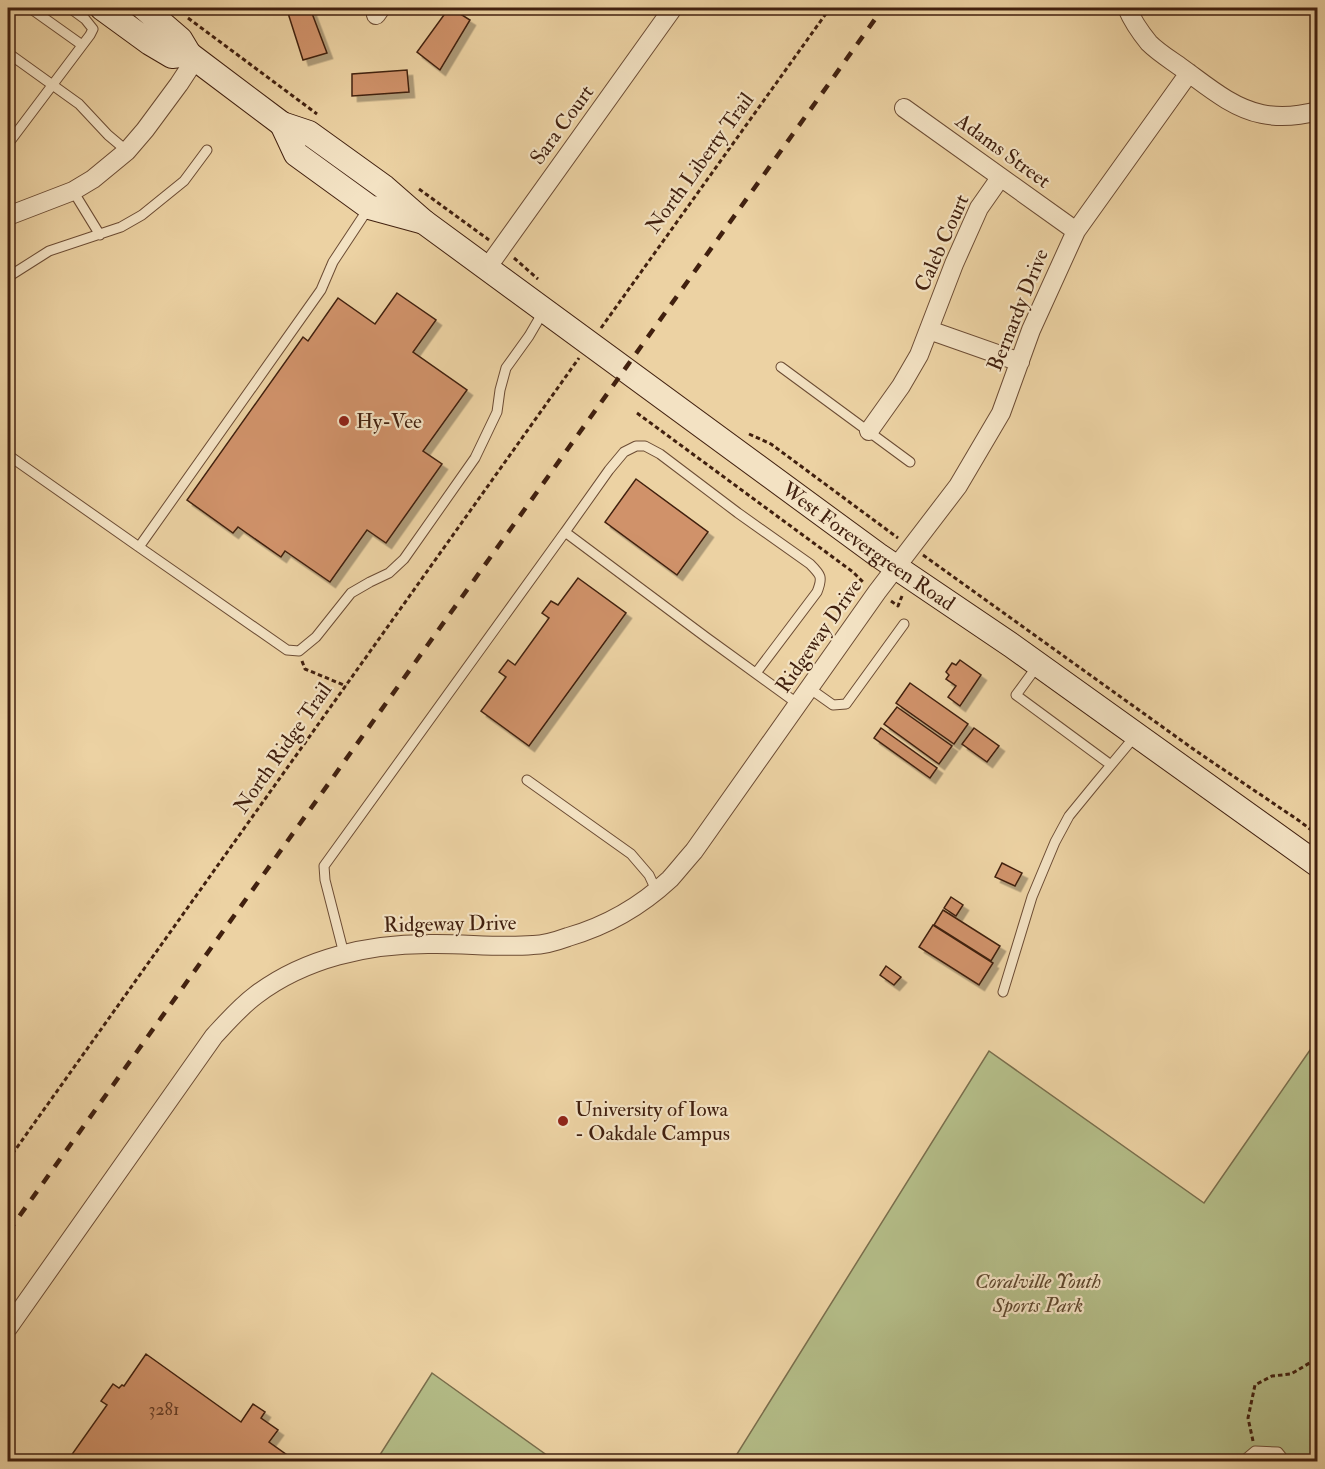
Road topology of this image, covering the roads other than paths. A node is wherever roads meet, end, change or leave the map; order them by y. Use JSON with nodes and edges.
{"nodes":[{"id":1,"x":30,"y":8,"type":"edge"},
{"id":2,"x":70,"y":8,"type":"edge"},
{"id":3,"x":104,"y":8,"type":"edge"},
{"id":4,"x":144,"y":8,"type":"edge"},
{"id":5,"x":673,"y":8,"type":"edge"},
{"id":6,"x":1127,"y":8,"type":"edge"},
{"id":7,"x":82,"y":45,"type":"junction"},
{"id":8,"x":8,"y":53,"type":"edge"},
{"id":9,"x":193,"y":56,"type":"junction"},
{"id":10,"x":1189,"y":73,"type":"junction"},
{"id":11,"x":52,"y":85,"type":"junction"},
{"id":12,"x":904,"y":108,"type":"dead end"},
{"id":13,"x":1317,"y":111,"type":"edge"},
{"id":14,"x":9,"y":139,"type":"edge"},
{"id":15,"x":207,"y":150,"type":"dead end"},
{"id":16,"x":127,"y":151,"type":"junction"},
{"id":17,"x":1000,"y":177,"type":"junction"},
{"id":18,"x":73,"y":191,"type":"junction"},
{"id":19,"x":377,"y":197,"type":"junction"},
{"id":20,"x":8,"y":216,"type":"edge"},
{"id":21,"x":1076,"y":231,"type":"junction"},
{"id":22,"x":100,"y":235,"type":"junction"},
{"id":23,"x":487,"y":268,"type":"junction"},
{"id":24,"x":8,"y":276,"type":"edge"},
{"id":25,"x":544,"y":310,"type":"junction"},
{"id":26,"x":928,"y":330,"type":"junction"},
{"id":27,"x":1020,"y":362,"type":"junction"},
{"id":28,"x":781,"y":367,"type":"dead end"},
{"id":29,"x":869,"y":431,"type":"junction"},
{"id":30,"x":8,"y":455,"type":"edge"},
{"id":31,"x":910,"y":462,"type":"dead end"},
{"id":32,"x":565,"y":532,"type":"junction"},
{"id":33,"x":139,"y":548,"type":"junction"},
{"id":34,"x":895,"y":567,"type":"junction"},
{"id":35,"x":904,"y":624,"type":"dead end"},
{"id":36,"x":1038,"y":665,"type":"junction"},
{"id":37,"x":756,"y":674,"type":"junction"},
{"id":38,"x":809,"y":688,"type":"junction"},
{"id":39,"x":798,"y":704,"type":"junction"},
{"id":40,"x":1136,"y":735,"type":"junction"},
{"id":41,"x":1111,"y":765,"type":"junction"},
{"id":42,"x":527,"y":780,"type":"dead end"},
{"id":43,"x":1317,"y":865,"type":"edge"},
{"id":44,"x":656,"y":890,"type":"junction"},
{"id":45,"x":344,"y":954,"type":"junction"},
{"id":46,"x":1003,"y":992,"type":"dead end"},
{"id":47,"x":8,"y":1328,"type":"edge"},
{"id":48,"x":1242,"y":1461,"type":"edge"},
{"id":49,"x":1286,"y":1461,"type":"edge"}],
"edges":[{"from":1,"to":7,"type":"lane"},
{"from":2,"to":7,"type":"lane"},
{"from":3,"to":9,"type":"street","name":"West Forevergreen Road"},
{"from":4,"to":9,"type":"street","name":"West Forevergreen Road"},
{"from":5,"to":23,"type":"street","name":"Sara Court"},
{"from":6,"to":10,"type":"street"},
{"from":7,"to":11,"type":"lane"},
{"from":8,"to":11,"type":"lane"},
{"from":9,"to":16,"type":"street"},
{"from":9,"to":19,"type":"street","name":"West Forevergreen Road"},
{"from":10,"to":13,"type":"street"},
{"from":10,"to":21,"type":"street","name":"Bernardy Drive"},
{"from":11,"to":14,"type":"lane"},
{"from":11,"to":16,"type":"lane"},
{"from":12,"to":17,"type":"street","name":"Adams Street"},
{"from":15,"to":22,"type":"lane"},
{"from":16,"to":18,"type":"street"},
{"from":17,"to":21,"type":"street","name":"Adams Street"},
{"from":17,"to":26,"type":"street","name":"Caleb Court"},
{"from":18,"to":20,"type":"street"},
{"from":18,"to":22,"type":"lane"},
{"from":19,"to":23,"type":"street","name":"West Forevergreen Road"},
{"from":19,"to":33,"type":"lane"},
{"from":21,"to":27,"type":"street","name":"Bernardy Drive"},
{"from":22,"to":24,"type":"lane"},
{"from":23,"to":25,"type":"street","name":"West Forevergreen Road"},
{"from":25,"to":33,"type":"lane"},
{"from":25,"to":34,"type":"street","name":"West Forevergreen Road"},
{"from":26,"to":27,"type":"street"},
{"from":26,"to":29,"type":"street","name":"Caleb Court"},
{"from":27,"to":34,"type":"street","name":"Bernardy Drive"},
{"from":28,"to":29,"type":"lane"},
{"from":29,"to":31,"type":"lane"},
{"from":30,"to":33,"type":"lane"},
{"from":32,"to":37,"type":"lane"},
{"from":32,"to":37,"type":"lane"},
{"from":32,"to":45,"type":"lane"},
{"from":34,"to":36,"type":"street","name":"West Forevergreen Road"},
{"from":34,"to":38,"type":"street","name":"Ridgeway Drive"},
{"from":35,"to":38,"type":"lane"},
{"from":36,"to":40,"type":"street","name":"West Forevergreen Road"},
{"from":36,"to":41,"type":"lane"},
{"from":37,"to":39,"type":"lane"},
{"from":38,"to":39,"type":"street","name":"Ridgeway Drive"},
{"from":39,"to":44,"type":"street","name":"Ridgeway Drive"},
{"from":40,"to":41,"type":"lane"},
{"from":40,"to":43,"type":"street","name":"West Forevergreen Road"},
{"from":41,"to":46,"type":"lane"},
{"from":42,"to":44,"type":"lane"},
{"from":44,"to":45,"type":"street","name":"Ridgeway Drive"},
{"from":45,"to":47,"type":"street","name":"Ridgeway Drive"},
{"from":48,"to":49,"type":"lane"}]}
